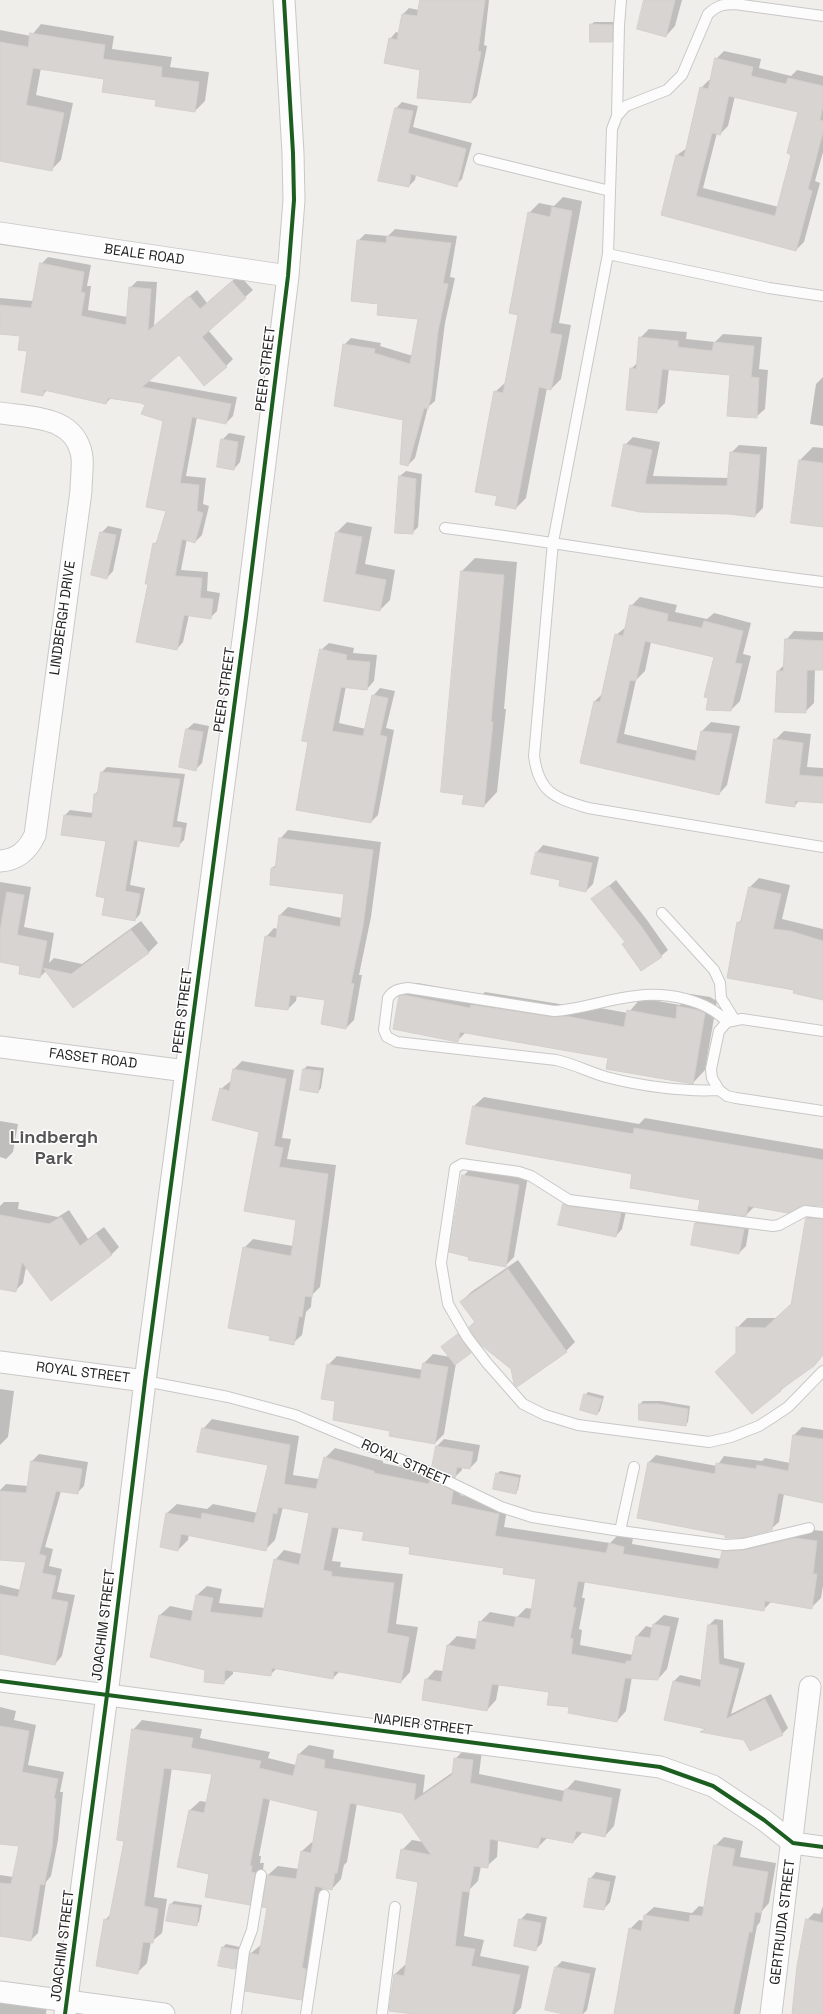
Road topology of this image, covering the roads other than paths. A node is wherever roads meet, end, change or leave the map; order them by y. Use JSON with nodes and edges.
{"nodes":[{"id":1,"x":284,"y":0,"type":"edge"},
{"id":2,"x":621,"y":0,"type":"edge"},
{"id":3,"x":823,"y":16,"type":"edge"},
{"id":4,"x":617,"y":116,"type":"junction"},
{"id":5,"x":479,"y":159,"type":"dead end"},
{"id":6,"x":610,"y":191,"type":"junction"},
{"id":7,"x":0,"y":233,"type":"edge"},
{"id":8,"x":608,"y":254,"type":"junction"},
{"id":9,"x":288,"y":276,"type":"junction"},
{"id":10,"x":823,"y":296,"type":"edge"},
{"id":11,"x":0,"y":413,"type":"edge"},
{"id":12,"x":444,"y":528,"type":"dead end"},
{"id":13,"x":554,"y":542,"type":"junction"},
{"id":14,"x":823,"y":582,"type":"edge"},
{"id":15,"x":823,"y":847,"type":"edge"},
{"id":16,"x":0,"y":861,"type":"edge"},
{"id":17,"x":662,"y":913,"type":"dead end"},
{"id":18,"x":730,"y":1020,"type":"junction"},
{"id":19,"x":823,"y":1031,"type":"edge"},
{"id":20,"x":0,"y":1047,"type":"edge"},
{"id":21,"x":186,"y":1071,"type":"junction"},
{"id":22,"x":719,"y":1090,"type":"junction"},
{"id":23,"x":823,"y":1111,"type":"edge"},
{"id":24,"x":823,"y":1213,"type":"edge"},
{"id":25,"x":0,"y":1362,"type":"edge"},
{"id":26,"x":823,"y":1371,"type":"edge"},
{"id":27,"x":145,"y":1381,"type":"junction"},
{"id":28,"x":634,"y":1467,"type":"dead end"},
{"id":29,"x":809,"y":1528,"type":"dead end"},
{"id":30,"x":620,"y":1531,"type":"junction"},
{"id":31,"x":0,"y":1681,"type":"edge"},
{"id":32,"x":810,"y":1687,"type":"dead end"},
{"id":33,"x":107,"y":1695,"type":"junction"},
{"id":34,"x":793,"y":1843,"type":"junction"},
{"id":35,"x":823,"y":1847,"type":"edge"},
{"id":36,"x":261,"y":1875,"type":"dead end"},
{"id":37,"x":324,"y":1895,"type":"dead end"},
{"id":38,"x":396,"y":1907,"type":"dead end"},
{"id":39,"x":0,"y":1992,"type":"edge"},
{"id":40,"x":66,"y":2007,"type":"edge"},
{"id":41,"x":164,"y":2014,"type":"edge"},
{"id":42,"x":236,"y":2014,"type":"edge"},
{"id":43,"x":306,"y":2014,"type":"edge"},
{"id":44,"x":382,"y":2014,"type":"edge"},
{"id":45,"x":771,"y":2014,"type":"edge"}],
"edges":[{"from":1,"to":9,"type":"street","name":"PEER STREET"},
{"from":2,"to":4,"type":"lane"},
{"from":3,"to":4,"type":"lane"},
{"from":4,"to":6,"type":"lane"},
{"from":5,"to":6,"type":"lane"},
{"from":6,"to":8,"type":"lane"},
{"from":7,"to":9,"type":"street","name":"BEALE ROAD"},
{"from":8,"to":10,"type":"lane"},
{"from":8,"to":13,"type":"lane"},
{"from":9,"to":21,"type":"street","name":"PEER STREET"},
{"from":11,"to":16,"type":"street","name":"LINDBERGH DRIVE"},
{"from":12,"to":13,"type":"lane"},
{"from":13,"to":14,"type":"lane"},
{"from":13,"to":15,"type":"lane"},
{"from":17,"to":18,"type":"lane"},
{"from":18,"to":19,"type":"lane"},
{"from":18,"to":22,"type":"lane"},
{"from":18,"to":22,"type":"lane"},
{"from":20,"to":21,"type":"street","name":"FASSET ROAD"},
{"from":21,"to":27,"type":"street","name":"PEER STREET"},
{"from":22,"to":23,"type":"lane"},
{"from":24,"to":26,"type":"lane"},
{"from":25,"to":27,"type":"street","name":"ROYAL STREET"},
{"from":27,"to":30,"type":"lane","name":"ROYAL STREET"},
{"from":27,"to":33,"type":"street","name":"JOACHIM STREET"},
{"from":28,"to":30,"type":"lane"},
{"from":29,"to":30,"type":"lane","name":"ROYAL STREET"},
{"from":31,"to":33,"type":"street","name":"NAPIER STREET"},
{"from":32,"to":34,"type":"street","name":"GERTRUIDA STREET"},
{"from":33,"to":34,"type":"street","name":"NAPIER STREET"},
{"from":33,"to":40,"type":"street","name":"JOACHIM STREET"},
{"from":34,"to":35,"type":"street"},
{"from":34,"to":45,"type":"street","name":"GERTRUIDA STREET"},
{"from":36,"to":42,"type":"lane"},
{"from":37,"to":43,"type":"lane"},
{"from":38,"to":44,"type":"lane"},
{"from":39,"to":40,"type":"street"},
{"from":40,"to":41,"type":"street"}]}
